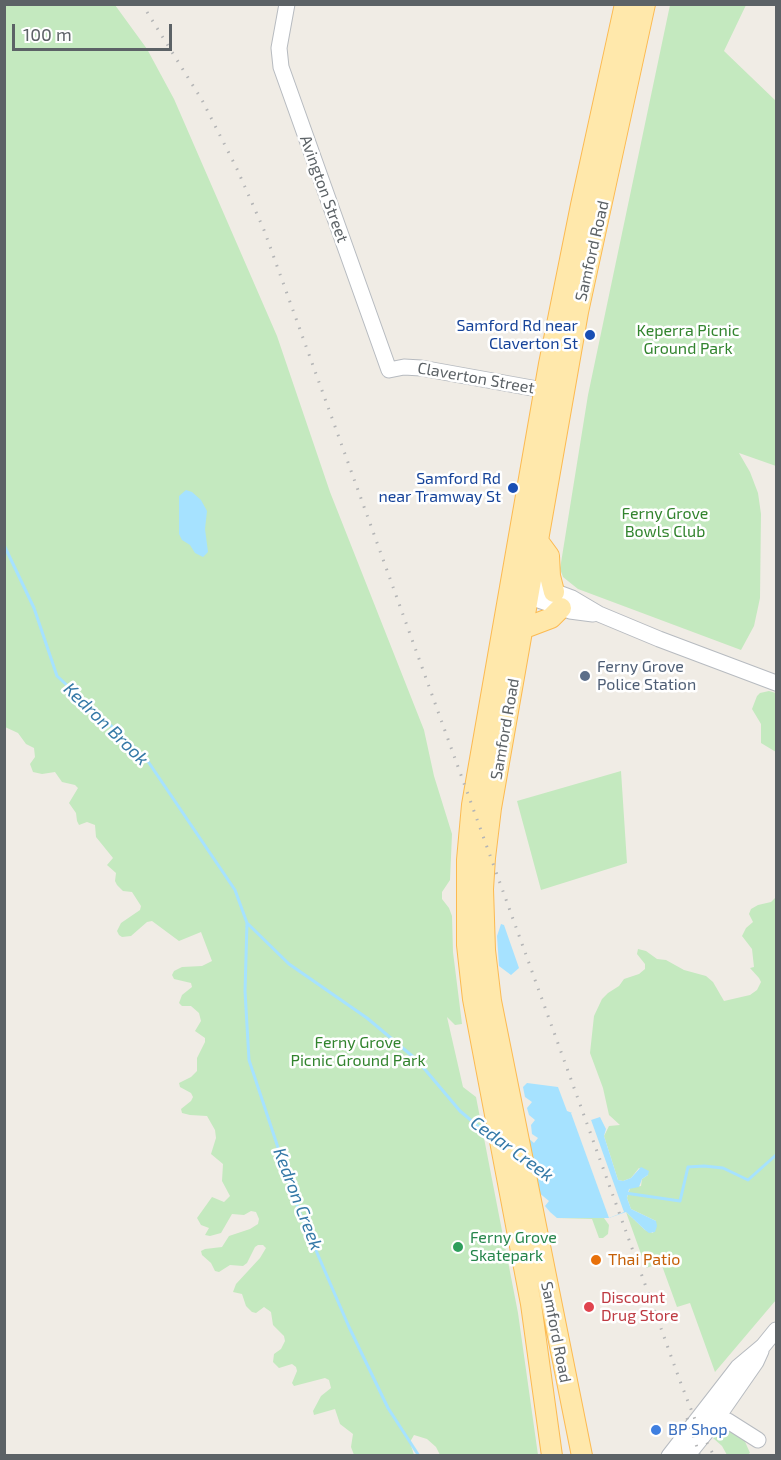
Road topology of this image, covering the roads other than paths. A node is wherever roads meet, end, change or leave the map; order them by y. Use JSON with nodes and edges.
{"nodes":[{"id":1,"x":287,"y":4,"type":"edge"},
{"id":2,"x":625,"y":4,"type":"edge"},
{"id":3,"x":645,"y":4,"type":"edge"},
{"id":4,"x":389,"y":370,"type":"joint"},
{"id":5,"x":554,"y":392,"type":"junction"},
{"id":6,"x":538,"y":542,"type":"junction"},
{"id":7,"x":511,"y":583,"type":"junction"},
{"id":8,"x":529,"y":590,"type":"junction"},
{"id":9,"x":558,"y":600,"type":"junction"},
{"id":10,"x":522,"y":629,"type":"junction"},
{"id":11,"x":777,"y":682,"type":"edge"},
{"id":12,"x":777,"y":1330,"type":"edge"},
{"id":13,"x":763,"y":1346,"type":"junction"},
{"id":14,"x":715,"y":1421,"type":"junction"},
{"id":15,"x":758,"y":1440,"type":"dead end"},
{"id":16,"x":552,"y":1455,"type":"edge"},
{"id":17,"x":582,"y":1455,"type":"edge"},
{"id":18,"x":669,"y":1455,"type":"edge"},
{"id":19,"x":687,"y":1455,"type":"edge"}],
"edges":[{"from":1,"to":4,"type":"street","name":"Avington Street"},
{"from":2,"to":5,"type":"main road","name":"Samford Road"},
{"from":3,"to":5,"type":"main road","name":"Samford Road"},
{"from":4,"to":5,"type":"street","name":"Claverton Street"},
{"from":5,"to":6,"type":"main road","name":"Samford Road"},
{"from":5,"to":7,"type":"main road","name":"Samford Road"},
{"from":6,"to":8,"type":"main road","name":"Samford Road"},
{"from":6,"to":9,"type":"main road"},
{"from":7,"to":8,"type":"street"},
{"from":7,"to":16,"type":"main road","name":"Samford Road"},
{"from":8,"to":9,"type":"street"},
{"from":8,"to":10,"type":"main road","name":"Samford Road"},
{"from":9,"to":10,"type":"main road"},
{"from":9,"to":11,"type":"street"},
{"from":10,"to":17,"type":"main road","name":"Samford Road"},
{"from":12,"to":13,"type":"street"},
{"from":13,"to":14,"type":"street"},
{"from":13,"to":18,"type":"street"},
{"from":14,"to":15,"type":"street"},
{"from":14,"to":19,"type":"street"}]}
